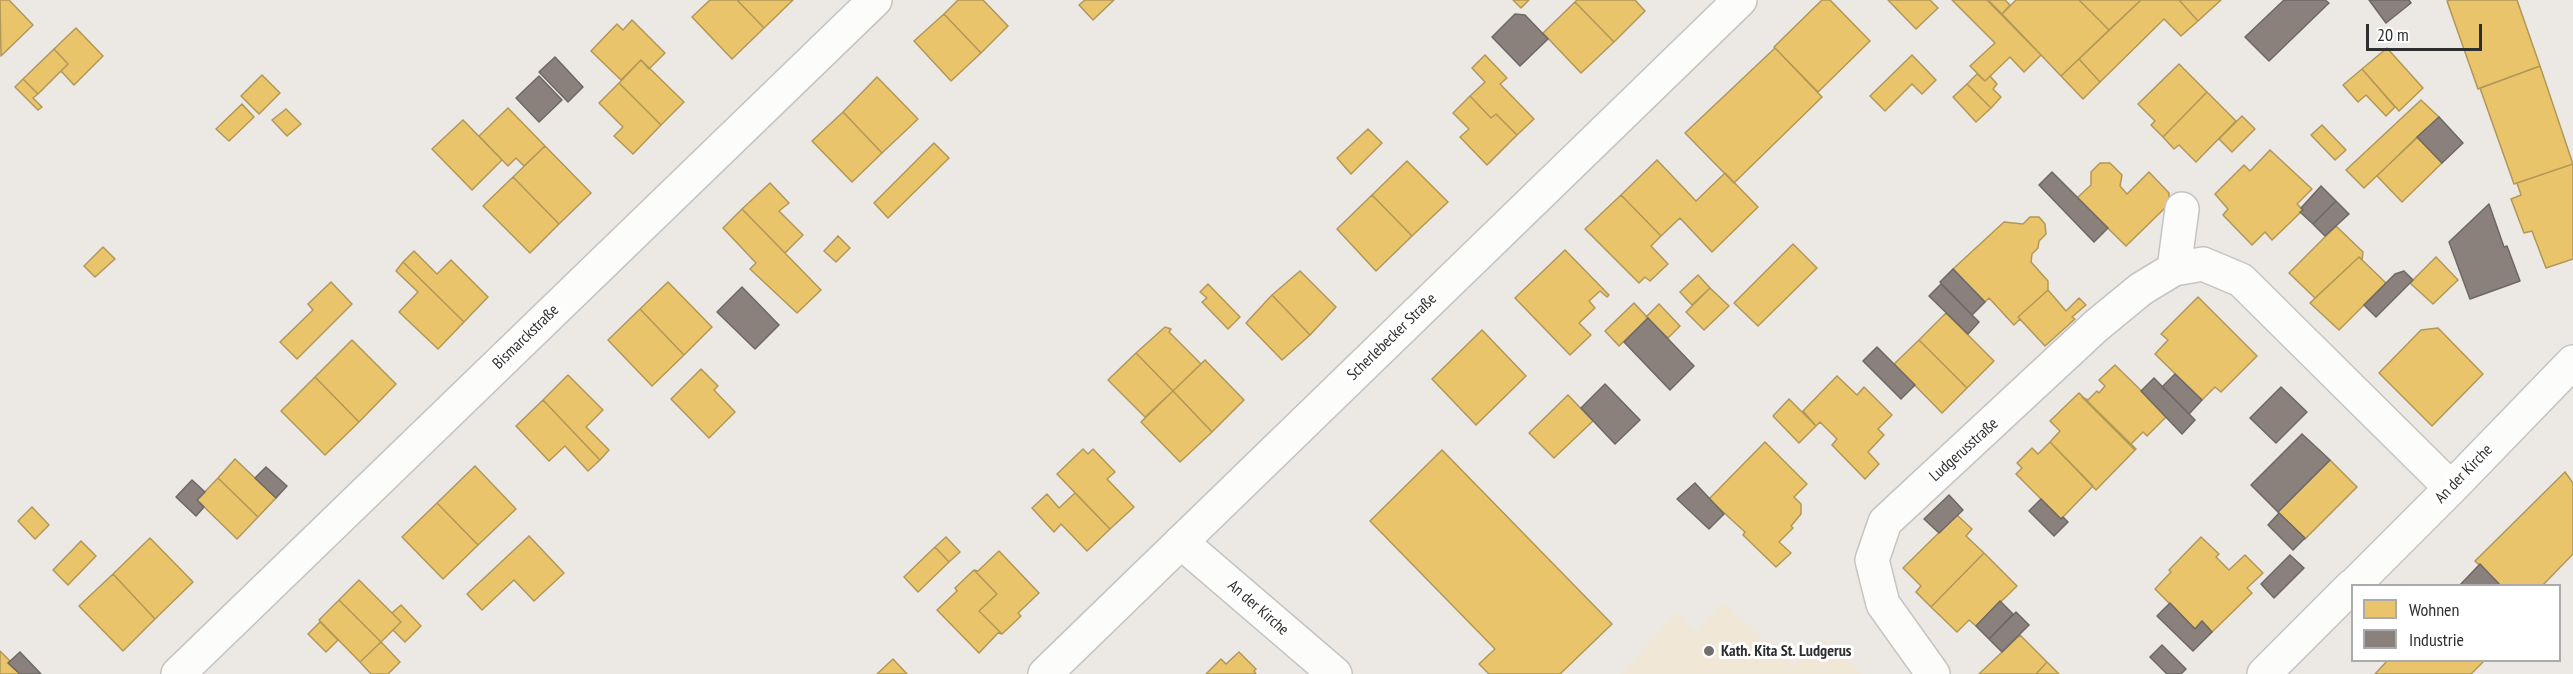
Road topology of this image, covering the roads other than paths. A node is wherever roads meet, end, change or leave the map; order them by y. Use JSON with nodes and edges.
{"nodes":[{"id":1,"x":875,"y":0,"type":"edge"},
{"id":2,"x":1740,"y":0,"type":"edge"},
{"id":3,"x":2182,"y":209,"type":"dead end"},
{"id":4,"x":2174,"y":269,"type":"junction"},
{"id":5,"x":2573,"y":362,"type":"edge"},
{"id":6,"x":2451,"y":488,"type":"junction"},
{"id":7,"x":1181,"y":542,"type":"junction"},
{"id":8,"x":2355,"y":584,"type":"edge"},
{"id":9,"x":2351,"y":588,"type":"edge"},
{"id":10,"x":178,"y":674,"type":"edge"},
{"id":11,"x":1046,"y":674,"type":"edge"},
{"id":12,"x":1335,"y":674,"type":"edge"},
{"id":13,"x":1933,"y":674,"type":"edge"},
{"id":14,"x":2264,"y":674,"type":"edge"}],
"edges":[{"from":1,"to":10,"type":"street","name":"Bismarckstraße"},
{"from":2,"to":7,"type":"street","name":"Scherlebecker Straße"},
{"from":3,"to":4,"type":"street"},
{"from":4,"to":6,"type":"street","name":"Ludgerusstraße"},
{"from":4,"to":13,"type":"street","name":"Ludgerusstraße"},
{"from":5,"to":6,"type":"street","name":"An der Kirche"},
{"from":6,"to":8,"type":"street","name":"An der Kirche"},
{"from":7,"to":11,"type":"street","name":"Scherlebecker Straße"},
{"from":7,"to":12,"type":"street","name":"An der Kirche"},
{"from":9,"to":14,"type":"street","name":"An der Kirche"}]}
